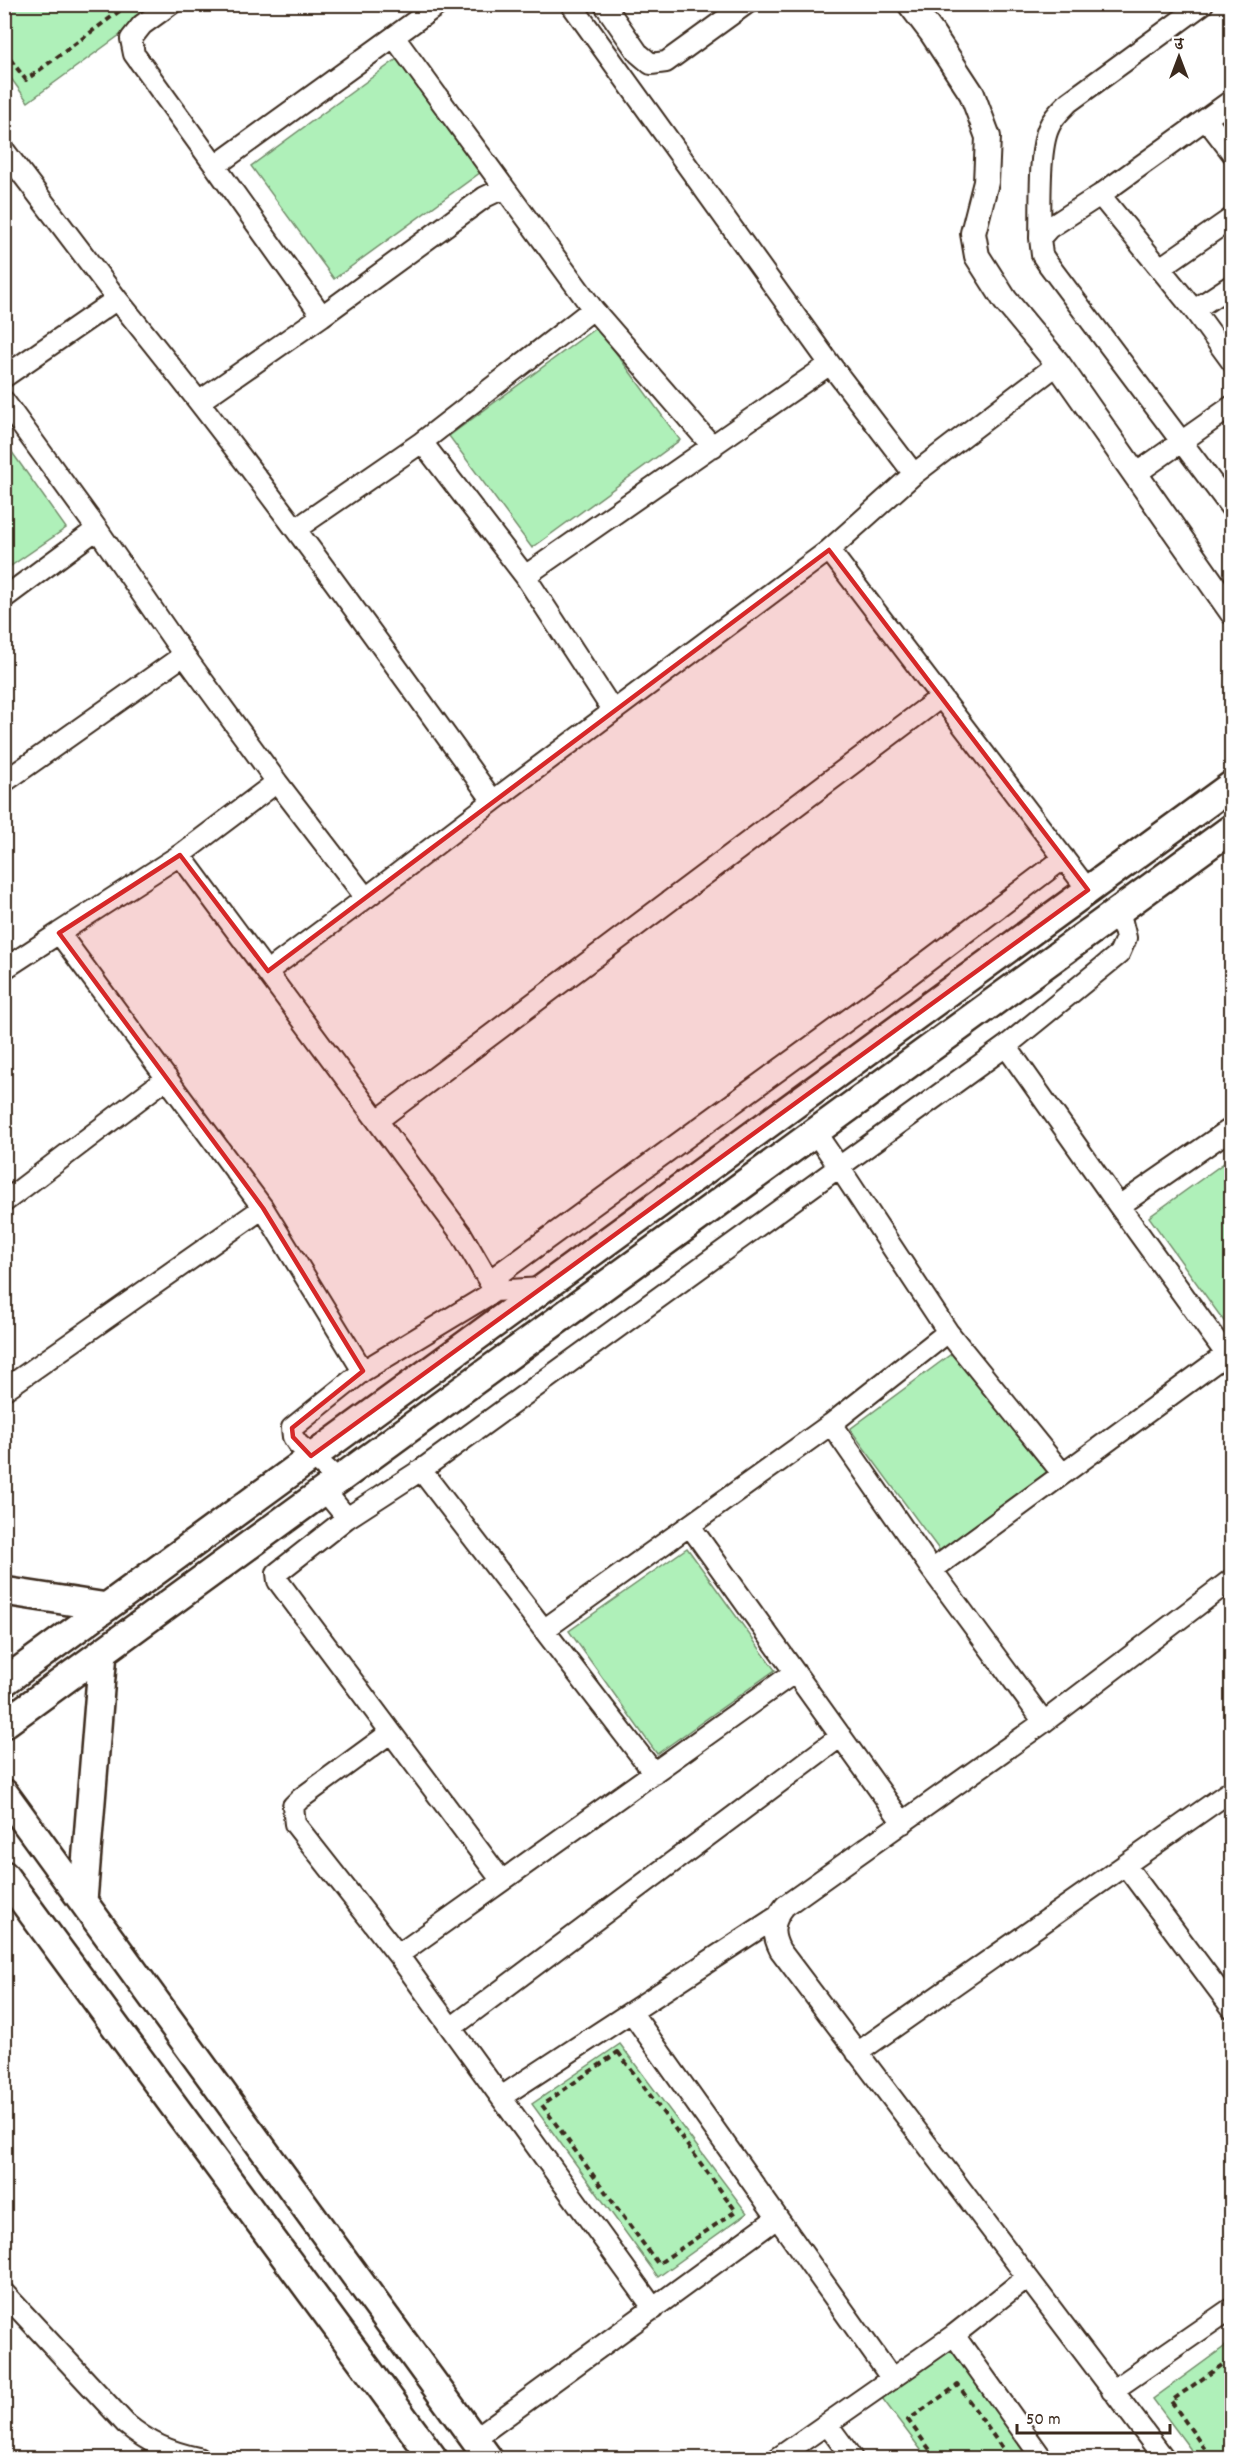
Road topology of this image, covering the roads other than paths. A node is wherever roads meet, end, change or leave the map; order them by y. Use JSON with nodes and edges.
{"nodes":[{"id":1,"x":171,"y":4,"type":"edge"},
{"id":2,"x":439,"y":4,"type":"edge"},
{"id":3,"x":571,"y":4,"type":"edge"},
{"id":4,"x":604,"y":4,"type":"edge"},
{"id":5,"x":746,"y":4,"type":"edge"},
{"id":6,"x":910,"y":4,"type":"edge"},
{"id":7,"x":1203,"y":4,"type":"edge"},
{"id":8,"x":394,"y":37,"type":"junction"},
{"id":9,"x":1232,"y":100,"type":"edge"},
{"id":10,"x":1206,"y":119,"type":"junction"},
{"id":11,"x":4,"y":150,"type":"edge"},
{"id":12,"x":1232,"y":153,"type":"edge"},
{"id":13,"x":215,"y":166,"type":"junction"},
{"id":14,"x":504,"y":188,"type":"junction"},
{"id":15,"x":1100,"y":195,"type":"junction"},
{"id":16,"x":1232,"y":218,"type":"edge"},
{"id":17,"x":1040,"y":238,"type":"junction"},
{"id":18,"x":1160,"y":268,"type":"junction"},
{"id":19,"x":1232,"y":285,"type":"edge"},
{"id":20,"x":117,"y":299,"type":"junction"},
{"id":21,"x":593,"y":309,"type":"junction"},
{"id":22,"x":1194,"y":310,"type":"junction"},
{"id":23,"x":322,"y":316,"type":"junction"},
{"id":24,"x":1232,"y":362,"type":"edge"},
{"id":25,"x":830,"y":364,"type":"junction"},
{"id":26,"x":1058,"y":364,"type":"junction"},
{"id":27,"x":4,"y":377,"type":"edge"},
{"id":28,"x":200,"y":400,"type":"junction"},
{"id":29,"x":4,"y":401,"type":"edge"},
{"id":30,"x":1232,"y":406,"type":"edge"},
{"id":31,"x":1180,"y":441,"type":"junction"},
{"id":32,"x":422,"y":442,"type":"junction"},
{"id":33,"x":713,"y":447,"type":"junction"},
{"id":34,"x":914,"y":474,"type":"junction"},
{"id":35,"x":1134,"y":476,"type":"junction"},
{"id":36,"x":1232,"y":509,"type":"edge"},
{"id":37,"x":97,"y":529,"type":"junction"},
{"id":38,"x":296,"y":529,"type":"junction"},
{"id":39,"x":829,"y":550,"type":"junction"},
{"id":40,"x":525,"y":576,"type":"junction"},
{"id":41,"x":4,"y":598,"type":"edge"},
{"id":42,"x":1232,"y":612,"type":"edge"},
{"id":43,"x":184,"y":655,"type":"junction"},
{"id":44,"x":941,"y":697,"type":"junction"},
{"id":45,"x":613,"y":711,"type":"junction"},
{"id":46,"x":4,"y":782,"type":"edge"},
{"id":47,"x":277,"y":782,"type":"junction"},
{"id":48,"x":1232,"y":785,"type":"edge"},
{"id":49,"x":493,"y":801,"type":"junction"},
{"id":50,"x":1232,"y":828,"type":"edge"},
{"id":51,"x":180,"y":855,"type":"junction"},
{"id":52,"x":1064,"y":858,"type":"junction"},
{"id":53,"x":1088,"y":890,"type":"junction"},
{"id":54,"x":366,"y":898,"type":"junction"},
{"id":55,"x":1119,"y":910,"type":"junction"},
{"id":56,"x":59,"y":933,"type":"junction"},
{"id":57,"x":4,"y":969,"type":"edge"},
{"id":58,"x":268,"y":971,"type":"junction"},
{"id":59,"x":1006,"y":1046,"type":"junction"},
{"id":60,"x":167,"y":1078,"type":"junction"},
{"id":61,"x":378,"y":1120,"type":"junction"},
{"id":62,"x":1232,"y":1128,"type":"edge"},
{"id":63,"x":815,"y":1132,"type":"junction"},
{"id":64,"x":839,"y":1167,"type":"junction"},
{"id":65,"x":4,"y":1202,"type":"edge"},
{"id":66,"x":1119,"y":1206,"type":"junction"},
{"id":67,"x":263,"y":1208,"type":"junction"},
{"id":68,"x":492,"y":1286,"type":"junction"},
{"id":69,"x":542,"y":1288,"type":"junction"},
{"id":70,"x":948,"y":1332,"type":"junction"},
{"id":71,"x":1229,"y":1352,"type":"edge"},
{"id":72,"x":363,"y":1371,"type":"junction"},
{"id":73,"x":4,"y":1390,"type":"edge"},
{"id":74,"x":831,"y":1424,"type":"junction"},
{"id":75,"x":311,"y":1456,"type":"junction"},
{"id":76,"x":421,"y":1470,"type":"junction"},
{"id":77,"x":1062,"y":1473,"type":"junction"},
{"id":78,"x":332,"y":1485,"type":"junction"},
{"id":79,"x":347,"y":1518,"type":"junction"},
{"id":80,"x":690,"y":1526,"type":"junction"},
{"id":81,"x":932,"y":1570,"type":"junction"},
{"id":82,"x":1232,"y":1579,"type":"edge"},
{"id":83,"x":4,"y":1591,"type":"edge"},
{"id":84,"x":107,"y":1607,"type":"junction"},
{"id":85,"x":545,"y":1629,"type":"junction"},
{"id":86,"x":103,"y":1652,"type":"junction"},
{"id":87,"x":795,"y":1672,"type":"junction"},
{"id":88,"x":4,"y":1682,"type":"edge"},
{"id":89,"x":1044,"y":1722,"type":"junction"},
{"id":90,"x":4,"y":1724,"type":"edge"},
{"id":91,"x":390,"y":1733,"type":"junction"},
{"id":92,"x":841,"y":1736,"type":"junction"},
{"id":93,"x":654,"y":1773,"type":"junction"},
{"id":94,"x":1232,"y":1790,"type":"edge"},
{"id":95,"x":4,"y":1793,"type":"edge"},
{"id":96,"x":903,"y":1823,"type":"junction"},
{"id":97,"x":1126,"y":1866,"type":"junction"},
{"id":98,"x":6,"y":1879,"type":"edge"},
{"id":99,"x":502,"y":1881,"type":"junction"},
{"id":100,"x":83,"y":1901,"type":"junction"},
{"id":101,"x":775,"y":1918,"type":"junction"},
{"id":102,"x":398,"y":1955,"type":"junction"},
{"id":103,"x":1232,"y":2008,"type":"edge"},
{"id":104,"x":632,"y":2013,"type":"junction"},
{"id":105,"x":451,"y":2028,"type":"junction"},
{"id":106,"x":857,"y":2053,"type":"junction"},
{"id":107,"x":501,"y":2097,"type":"junction"},
{"id":108,"x":777,"y":2218,"type":"junction"},
{"id":109,"x":1026,"y":2278,"type":"junction"},
{"id":110,"x":4,"y":2294,"type":"edge"},
{"id":111,"x":1232,"y":2308,"type":"edge"},
{"id":112,"x":654,"y":2309,"type":"junction"},
{"id":113,"x":954,"y":2335,"type":"junction"},
{"id":114,"x":892,"y":2379,"type":"junction"},
{"id":115,"x":1112,"y":2391,"type":"junction"},
{"id":116,"x":827,"y":2424,"type":"junction"},
{"id":117,"x":481,"y":2449,"type":"edge"},
{"id":118,"x":198,"y":2458,"type":"edge"},
{"id":119,"x":433,"y":2458,"type":"edge"},
{"id":120,"x":778,"y":2458,"type":"edge"},
{"id":121,"x":852,"y":2458,"type":"edge"},
{"id":122,"x":1042,"y":2458,"type":"edge"},
{"id":123,"x":1164,"y":2458,"type":"edge"}],
"edges":[{"from":1,"to":13,"type":"street"},
{"from":2,"to":8,"type":"street"},
{"from":3,"to":25,"type":"street"},
{"from":4,"to":5,"type":"street"},
{"from":6,"to":26,"type":"street"},
{"from":7,"to":17,"type":"street"},
{"from":8,"to":13,"type":"street"},
{"from":8,"to":14,"type":"street"},
{"from":9,"to":10,"type":"street"},
{"from":10,"to":12,"type":"street"},
{"from":10,"to":15,"type":"street"},
{"from":11,"to":20,"type":"street"},
{"from":13,"to":23,"type":"street"},
{"from":14,"to":21,"type":"street"},
{"from":14,"to":23,"type":"street"},
{"from":15,"to":17,"type":"street"},
{"from":15,"to":18,"type":"street"},
{"from":16,"to":18,"type":"street"},
{"from":17,"to":31,"type":"street"},
{"from":18,"to":22,"type":"street"},
{"from":19,"to":22,"type":"street"},
{"from":20,"to":27,"type":"street"},
{"from":20,"to":28,"type":"street"},
{"from":21,"to":32,"type":"street"},
{"from":21,"to":33,"type":"street"},
{"from":22,"to":24,"type":"street"},
{"from":23,"to":28,"type":"street"},
{"from":25,"to":33,"type":"street"},
{"from":25,"to":34,"type":"street"},
{"from":26,"to":34,"type":"street"},
{"from":26,"to":35,"type":"street"},
{"from":28,"to":38,"type":"street"},
{"from":29,"to":37,"type":"street"},
{"from":30,"to":31,"type":"street"},
{"from":31,"to":35,"type":"street"},
{"from":31,"to":36,"type":"street"},
{"from":32,"to":38,"type":"street"},
{"from":32,"to":40,"type":"street"},
{"from":33,"to":40,"type":"street"},
{"from":34,"to":39,"type":"street"},
{"from":35,"to":42,"type":"street"},
{"from":37,"to":41,"type":"street"},
{"from":37,"to":43,"type":"street"},
{"from":38,"to":49,"type":"street"},
{"from":39,"to":44,"type":"street"},
{"from":39,"to":45,"type":"street"},
{"from":40,"to":45,"type":"street"},
{"from":43,"to":46,"type":"street"},
{"from":43,"to":47,"type":"street"},
{"from":44,"to":52,"type":"street"},
{"from":44,"to":61,"type":"street"},
{"from":45,"to":49,"type":"street"},
{"from":47,"to":51,"type":"street"},
{"from":47,"to":54,"type":"street"},
{"from":48,"to":53,"type":"main road"},
{"from":49,"to":54,"type":"street"},
{"from":50,"to":55,"type":"main road"},
{"from":51,"to":56,"type":"street"},
{"from":51,"to":58,"type":"street"},
{"from":52,"to":53,"type":"street"},
{"from":52,"to":68,"type":"street"},
{"from":53,"to":69,"type":"main road"},
{"from":54,"to":58,"type":"street"},
{"from":55,"to":59,"type":"street"},
{"from":55,"to":63,"type":"main road"},
{"from":56,"to":57,"type":"street"},
{"from":56,"to":60,"type":"street"},
{"from":58,"to":61,"type":"street"},
{"from":59,"to":64,"type":"street"},
{"from":59,"to":66,"type":"street"},
{"from":60,"to":65,"type":"street"},
{"from":60,"to":67,"type":"street"},
{"from":61,"to":68,"type":"street"},
{"from":62,"to":66,"type":"street"},
{"from":63,"to":64,"type":"street"},
{"from":63,"to":78,"type":"main road"},
{"from":64,"to":70,"type":"street"},
{"from":64,"to":76,"type":"street"},
{"from":66,"to":71,"type":"street"},
{"from":67,"to":72,"type":"street"},
{"from":67,"to":73,"type":"street"},
{"from":68,"to":69,"type":"street"},
{"from":68,"to":72,"type":"street"},
{"from":69,"to":75,"type":"main road"},
{"from":70,"to":74,"type":"street"},
{"from":70,"to":77,"type":"street"},
{"from":71,"to":77,"type":"street"},
{"from":72,"to":75,"type":"street"},
{"from":74,"to":80,"type":"street"},
{"from":74,"to":81,"type":"street"},
{"from":75,"to":78,"type":"street"},
{"from":75,"to":84,"type":"main road"},
{"from":76,"to":79,"type":"street"},
{"from":76,"to":85,"type":"street"},
{"from":77,"to":81,"type":"street"},
{"from":78,"to":79,"type":"street"},
{"from":78,"to":86,"type":"main road"},
{"from":79,"to":91,"type":"street"},
{"from":80,"to":85,"type":"street"},
{"from":80,"to":87,"type":"street"},
{"from":81,"to":89,"type":"street"},
{"from":82,"to":89,"type":"street"},
{"from":83,"to":84,"type":"main road"},
{"from":84,"to":88,"type":"main road"},
{"from":85,"to":93,"type":"street"},
{"from":86,"to":90,"type":"main road"},
{"from":86,"to":100,"type":"main road"},
{"from":87,"to":92,"type":"street"},
{"from":87,"to":93,"type":"street"},
{"from":89,"to":96,"type":"street"},
{"from":91,"to":99,"type":"street"},
{"from":91,"to":102,"type":"street"},
{"from":92,"to":96,"type":"street"},
{"from":92,"to":105,"type":"street"},
{"from":93,"to":99,"type":"street"},
{"from":94,"to":97,"type":"street"},
{"from":95,"to":100,"type":"main road"},
{"from":96,"to":101,"type":"street"},
{"from":97,"to":103,"type":"street"},
{"from":97,"to":106,"type":"street"},
{"from":98,"to":119,"type":"main road"},
{"from":99,"to":102,"type":"street"},
{"from":100,"to":117,"type":"main road"},
{"from":101,"to":104,"type":"street"},
{"from":101,"to":106,"type":"street"},
{"from":102,"to":105,"type":"street"},
{"from":104,"to":107,"type":"street"},
{"from":104,"to":108,"type":"street"},
{"from":105,"to":107,"type":"street"},
{"from":106,"to":109,"type":"street"},
{"from":107,"to":112,"type":"street"},
{"from":108,"to":112,"type":"street"},
{"from":108,"to":114,"type":"street"},
{"from":109,"to":113,"type":"street"},
{"from":109,"to":115,"type":"street"},
{"from":110,"to":118,"type":"street"},
{"from":111,"to":115,"type":"street"},
{"from":112,"to":117,"type":"street"},
{"from":113,"to":114,"type":"street"},
{"from":113,"to":122,"type":"street"},
{"from":114,"to":116,"type":"street"},
{"from":115,"to":123,"type":"street"},
{"from":116,"to":120,"type":"street"},
{"from":116,"to":121,"type":"street"}]}
